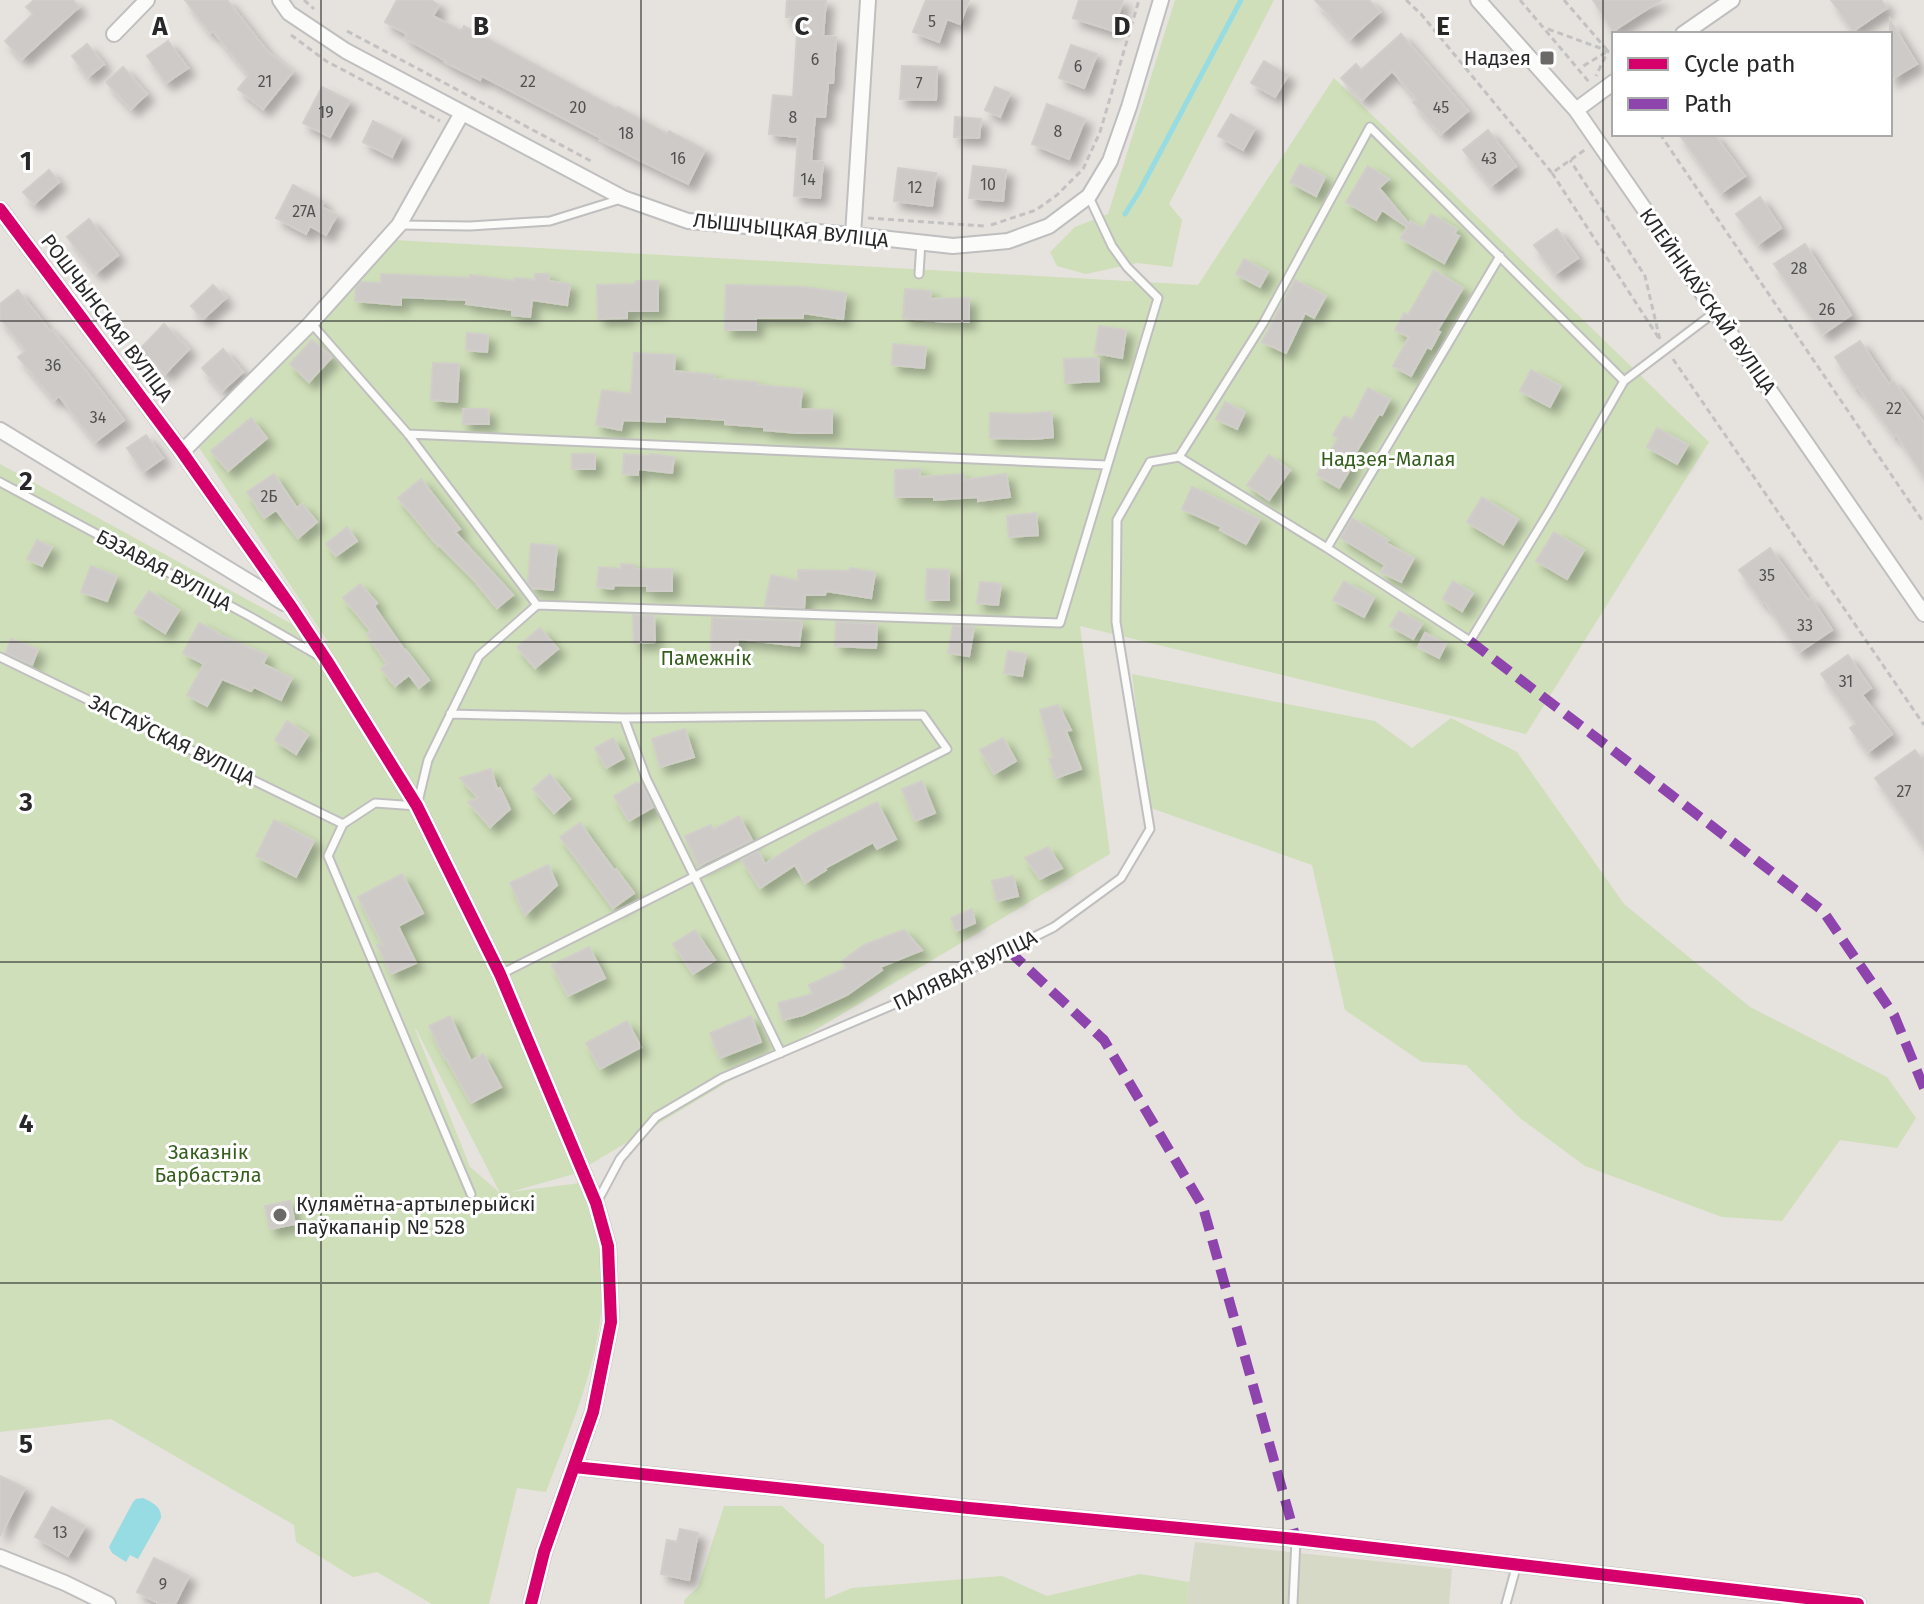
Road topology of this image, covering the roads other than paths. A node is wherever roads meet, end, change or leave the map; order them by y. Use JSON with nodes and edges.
{"nodes":[{"id":1,"x":147,"y":0,"type":"edge"},
{"id":2,"x":280,"y":0,"type":"edge"},
{"id":3,"x":868,"y":0,"type":"edge"},
{"id":4,"x":1161,"y":0,"type":"edge"},
{"id":5,"x":1478,"y":0,"type":"edge"},
{"id":6,"x":1732,"y":0,"type":"edge"},
{"id":7,"x":1686,"y":32,"type":"edge"},
{"id":8,"x":114,"y":34,"type":"dead end"},
{"id":9,"x":1612,"y":83,"type":"edge"},
{"id":10,"x":1576,"y":110,"type":"junction"},
{"id":11,"x":462,"y":113,"type":"junction"},
{"id":12,"x":1089,"y":196,"type":"junction"},
{"id":13,"x":623,"y":198,"type":"junction"},
{"id":14,"x":0,"y":209,"type":"edge"},
{"id":15,"x":399,"y":225,"type":"junction"},
{"id":16,"x":853,"y":235,"type":"junction"},
{"id":17,"x":921,"y":242,"type":"junction"},
{"id":18,"x":1500,"y":256,"type":"junction"},
{"id":19,"x":919,"y":274,"type":"dead end"},
{"id":20,"x":1716,"y":311,"type":"junction"},
{"id":21,"x":311,"y":323,"type":"junction"},
{"id":22,"x":1624,"y":381,"type":"junction"},
{"id":23,"x":0,"y":430,"type":"edge"},
{"id":24,"x":408,"y":434,"type":"junction"},
{"id":25,"x":182,"y":452,"type":"junction"},
{"id":26,"x":1179,"y":457,"type":"junction"},
{"id":27,"x":1106,"y":465,"type":"junction"},
{"id":28,"x":0,"y":482,"type":"edge"},
{"id":29,"x":1327,"y":548,"type":"junction"},
{"id":30,"x":537,"y":605,"type":"junction"},
{"id":31,"x":292,"y":608,"type":"junction"},
{"id":32,"x":1924,"y":614,"type":"edge"},
{"id":33,"x":0,"y":657,"type":"edge"},
{"id":34,"x":327,"y":661,"type":"junction"},
{"id":35,"x":450,"y":714,"type":"junction"},
{"id":36,"x":624,"y":718,"type":"junction"},
{"id":37,"x":417,"y":806,"type":"junction"},
{"id":38,"x":343,"y":824,"type":"junction"},
{"id":39,"x":695,"y":876,"type":"junction"},
{"id":40,"x":500,"y":974,"type":"junction"},
{"id":41,"x":781,"y":1053,"type":"junction"},
{"id":42,"x":471,"y":1194,"type":"dead end"},
{"id":43,"x":596,"y":1203,"type":"junction"},
{"id":44,"x":574,"y":1467,"type":"junction"},
{"id":45,"x":1296,"y":1539,"type":"junction"},
{"id":46,"x":0,"y":1557,"type":"edge"},
{"id":47,"x":1517,"y":1564,"type":"junction"},
{"id":48,"x":108,"y":1604,"type":"edge"},
{"id":49,"x":531,"y":1604,"type":"edge"},
{"id":50,"x":1293,"y":1604,"type":"edge"},
{"id":51,"x":1506,"y":1604,"type":"edge"},
{"id":52,"x":1858,"y":1604,"type":"edge"}],
"edges":[{"from":1,"to":8,"type":"street"},
{"from":2,"to":11,"type":"street","name":"ЛЫШЧЫЦКАЯ ВУЛІЦА"},
{"from":3,"to":16,"type":"street"},
{"from":4,"to":12,"type":"street","name":"ЛЫШЧЫЦКАЯ ВУЛІЦА"},
{"from":5,"to":10,"type":"street","name":"КЛЕЙНІКАЎСКАЙ ВУЛІЦА"},
{"from":6,"to":7,"type":"street"},
{"from":9,"to":10,"type":"street"},
{"from":10,"to":20,"type":"street","name":"КЛЕЙНІКАЎСКАЙ ВУЛІЦА"},
{"from":11,"to":13,"type":"street","name":"ЛЫШЧЫЦКАЯ ВУЛІЦА"},
{"from":11,"to":15,"type":"street"},
{"from":12,"to":17,"type":"street","name":"ЛЫШЧЫЦКАЯ ВУЛІЦА"},
{"from":12,"to":27,"type":"lane"},
{"from":13,"to":15,"type":"lane"},
{"from":13,"to":16,"type":"street","name":"ЛЫШЧЫЦКАЯ ВУЛІЦА"},
{"from":14,"to":25,"type":"street","name":"РОШЧЫНСКАЯ ВУЛІЦА"},
{"from":15,"to":21,"type":"street"},
{"from":16,"to":17,"type":"street","name":"ЛЫШЧЫЦКАЯ ВУЛІЦА"},
{"from":17,"to":19,"type":"lane"},
{"from":18,"to":22,"type":"lane"},
{"from":18,"to":26,"type":"lane"},
{"from":18,"to":29,"type":"lane"},
{"from":20,"to":22,"type":"lane"},
{"from":20,"to":32,"type":"street","name":"КЛЕЙНІКАЎСКАЙ ВУЛІЦА"},
{"from":21,"to":24,"type":"lane"},
{"from":21,"to":25,"type":"street"},
{"from":22,"to":29,"type":"lane"},
{"from":23,"to":31,"type":"street"},
{"from":24,"to":27,"type":"lane"},
{"from":24,"to":30,"type":"lane"},
{"from":25,"to":31,"type":"street","name":"РОШЧЫНСКАЯ ВУЛІЦА"},
{"from":26,"to":29,"type":"lane"},
{"from":26,"to":41,"type":"lane","name":"ПАЛЯВАЯ ВУЛІЦА"},
{"from":27,"to":30,"type":"lane"},
{"from":28,"to":34,"type":"lane","name":"БЭЗАВАЯ ВУЛІЦА"},
{"from":30,"to":35,"type":"lane"},
{"from":31,"to":34,"type":"street","name":"РОШЧЫНСКАЯ ВУЛІЦА"},
{"from":33,"to":38,"type":"lane","name":"ЗАСТАЎСКАЯ ВУЛІЦА"},
{"from":34,"to":37,"type":"street","name":"РОШЧЫНСКАЯ ВУЛІЦА"},
{"from":35,"to":36,"type":"lane"},
{"from":35,"to":37,"type":"lane"},
{"from":36,"to":39,"type":"lane"},
{"from":36,"to":39,"type":"lane"},
{"from":37,"to":38,"type":"lane"},
{"from":37,"to":40,"type":"street","name":"РОШЧЫНСКАЯ ВУЛІЦА"},
{"from":38,"to":42,"type":"lane"},
{"from":39,"to":40,"type":"lane"},
{"from":39,"to":41,"type":"lane"},
{"from":40,"to":43,"type":"street","name":"РОШЧЫНСКАЯ ВУЛІЦА"},
{"from":41,"to":43,"type":"lane","name":"ПАЛЯВАЯ ВУЛІЦА"},
{"from":43,"to":44,"type":"street","name":"РОШЧЫНСКАЯ ВУЛІЦА"},
{"from":44,"to":45,"type":"street"},
{"from":44,"to":49,"type":"street"},
{"from":45,"to":47,"type":"street"},
{"from":45,"to":50,"type":"lane"},
{"from":46,"to":48,"type":"street"},
{"from":47,"to":51,"type":"lane"},
{"from":47,"to":52,"type":"street"}]}
